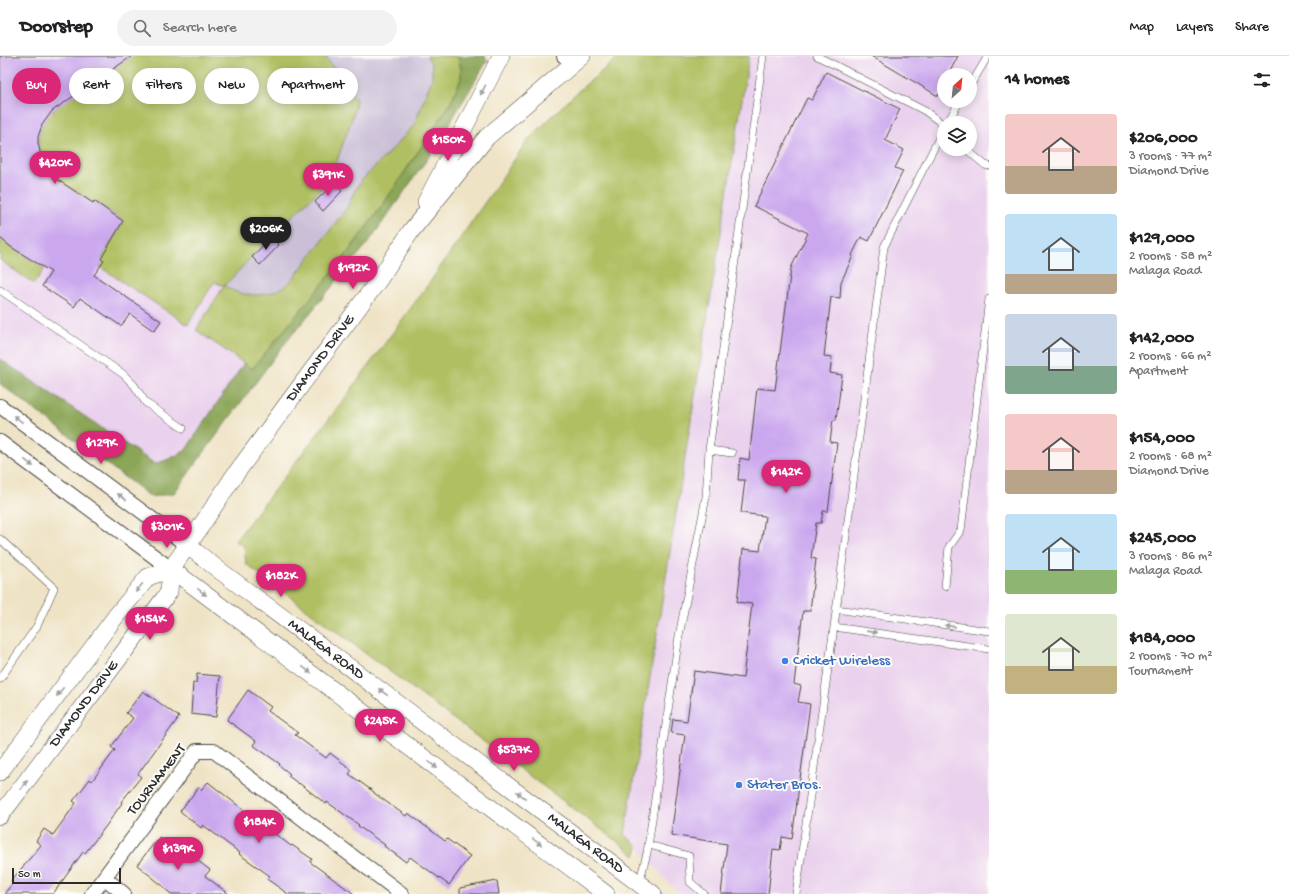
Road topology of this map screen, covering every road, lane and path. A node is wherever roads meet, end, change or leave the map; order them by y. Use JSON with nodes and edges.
{"nodes":[{"id":1,"x":501,"y":56,"type":"edge"},
{"id":2,"x":763,"y":56,"type":"edge"},
{"id":3,"x":817,"y":56,"type":"edge"},
{"id":4,"x":988,"y":56,"type":"edge"},
{"id":5,"x":573,"y":58,"type":"edge"},
{"id":6,"x":977,"y":74,"type":"edge"},
{"id":7,"x":937,"y":119,"type":"edge"},
{"id":8,"x":937,"y":142,"type":"edge"},
{"id":9,"x":974,"y":156,"type":"edge"},
{"id":10,"x":989,"y":166,"type":"edge"},
{"id":11,"x":411,"y":231,"type":"junction"},
{"id":12,"x":0,"y":290,"type":"edge"},
{"id":13,"x":989,"y":299,"type":"edge"},
{"id":14,"x":0,"y":406,"type":"edge"},
{"id":15,"x":183,"y":428,"type":"dead end"},
{"id":16,"x":0,"y":442,"type":"edge"},
{"id":17,"x":709,"y":450,"type":"junction"},
{"id":18,"x":732,"y":453,"type":"dead end"},
{"id":19,"x":0,"y":539,"type":"edge"},
{"id":20,"x":187,"y":545,"type":"junction"},
{"id":21,"x":171,"y":569,"type":"junction"},
{"id":22,"x":945,"y":586,"type":"dead end"},
{"id":23,"x":836,"y":609,"type":"junction"},
{"id":24,"x":834,"y":627,"type":"junction"},
{"id":25,"x":989,"y":631,"type":"edge"},
{"id":26,"x":989,"y":649,"type":"edge"},
{"id":27,"x":0,"y":679,"type":"edge"},
{"id":28,"x":0,"y":772,"type":"edge"},
{"id":29,"x":0,"y":816,"type":"edge"},
{"id":30,"x":649,"y":845,"type":"junction"},
{"id":31,"x":105,"y":878,"type":"junction"},
{"id":32,"x":639,"y":884,"type":"junction"},
{"id":33,"x":92,"y":894,"type":"edge"},
{"id":34,"x":124,"y":894,"type":"edge"},
{"id":35,"x":402,"y":894,"type":"edge"},
{"id":36,"x":606,"y":894,"type":"edge"},
{"id":37,"x":653,"y":894,"type":"edge"},
{"id":38,"x":704,"y":894,"type":"edge"},
{"id":39,"x":796,"y":894,"type":"edge"}],
"edges":[{"from":1,"to":11,"type":"street","one_way":true},
{"from":2,"to":17,"type":"lane"},
{"from":3,"to":7,"type":"lane"},
{"from":4,"to":6,"type":"lane"},
{"from":5,"to":11,"type":"street","name":"DIAMOND DRIVE"},
{"from":8,"to":23,"type":"lane"},
{"from":9,"to":10,"type":"lane"},
{"from":11,"to":20,"type":"street","name":"DIAMOND DRIVE"},
{"from":12,"to":15,"type":"lane"},
{"from":13,"to":22,"type":"lane"},
{"from":20,"to":14,"type":"street","name":"MALAGA ROAD","one_way":true},
{"from":16,"to":21,"type":"street","name":"MALAGA ROAD","one_way":true},
{"from":17,"to":18,"type":"lane"},
{"from":17,"to":30,"type":"lane"},
{"from":19,"to":27,"type":"lane"},
{"from":20,"to":21,"type":"street","name":"DIAMOND DRIVE"},
{"from":32,"to":20,"type":"street","name":"MALAGA ROAD","one_way":true},
{"from":21,"to":28,"type":"street","name":"DIAMOND DRIVE","one_way":true},
{"from":29,"to":21,"type":"street","name":"DIAMOND DRIVE","one_way":true},
{"from":21,"to":36,"type":"street","name":"MALAGA ROAD","one_way":true},
{"from":23,"to":24,"type":"lane"},
{"from":25,"to":23,"type":"lane","one_way":true},
{"from":24,"to":26,"type":"lane","one_way":true},
{"from":24,"to":39,"type":"lane"},
{"from":30,"to":32,"type":"lane"},
{"from":30,"to":38,"type":"lane"},
{"from":31,"to":33,"type":"street","name":"TOURNAMENT"},
{"from":31,"to":34,"type":"street"},
{"from":31,"to":35,"type":"street","name":"TOURNAMENT"},
{"from":32,"to":37,"type":"street","name":"MALAGA ROAD"}]}
